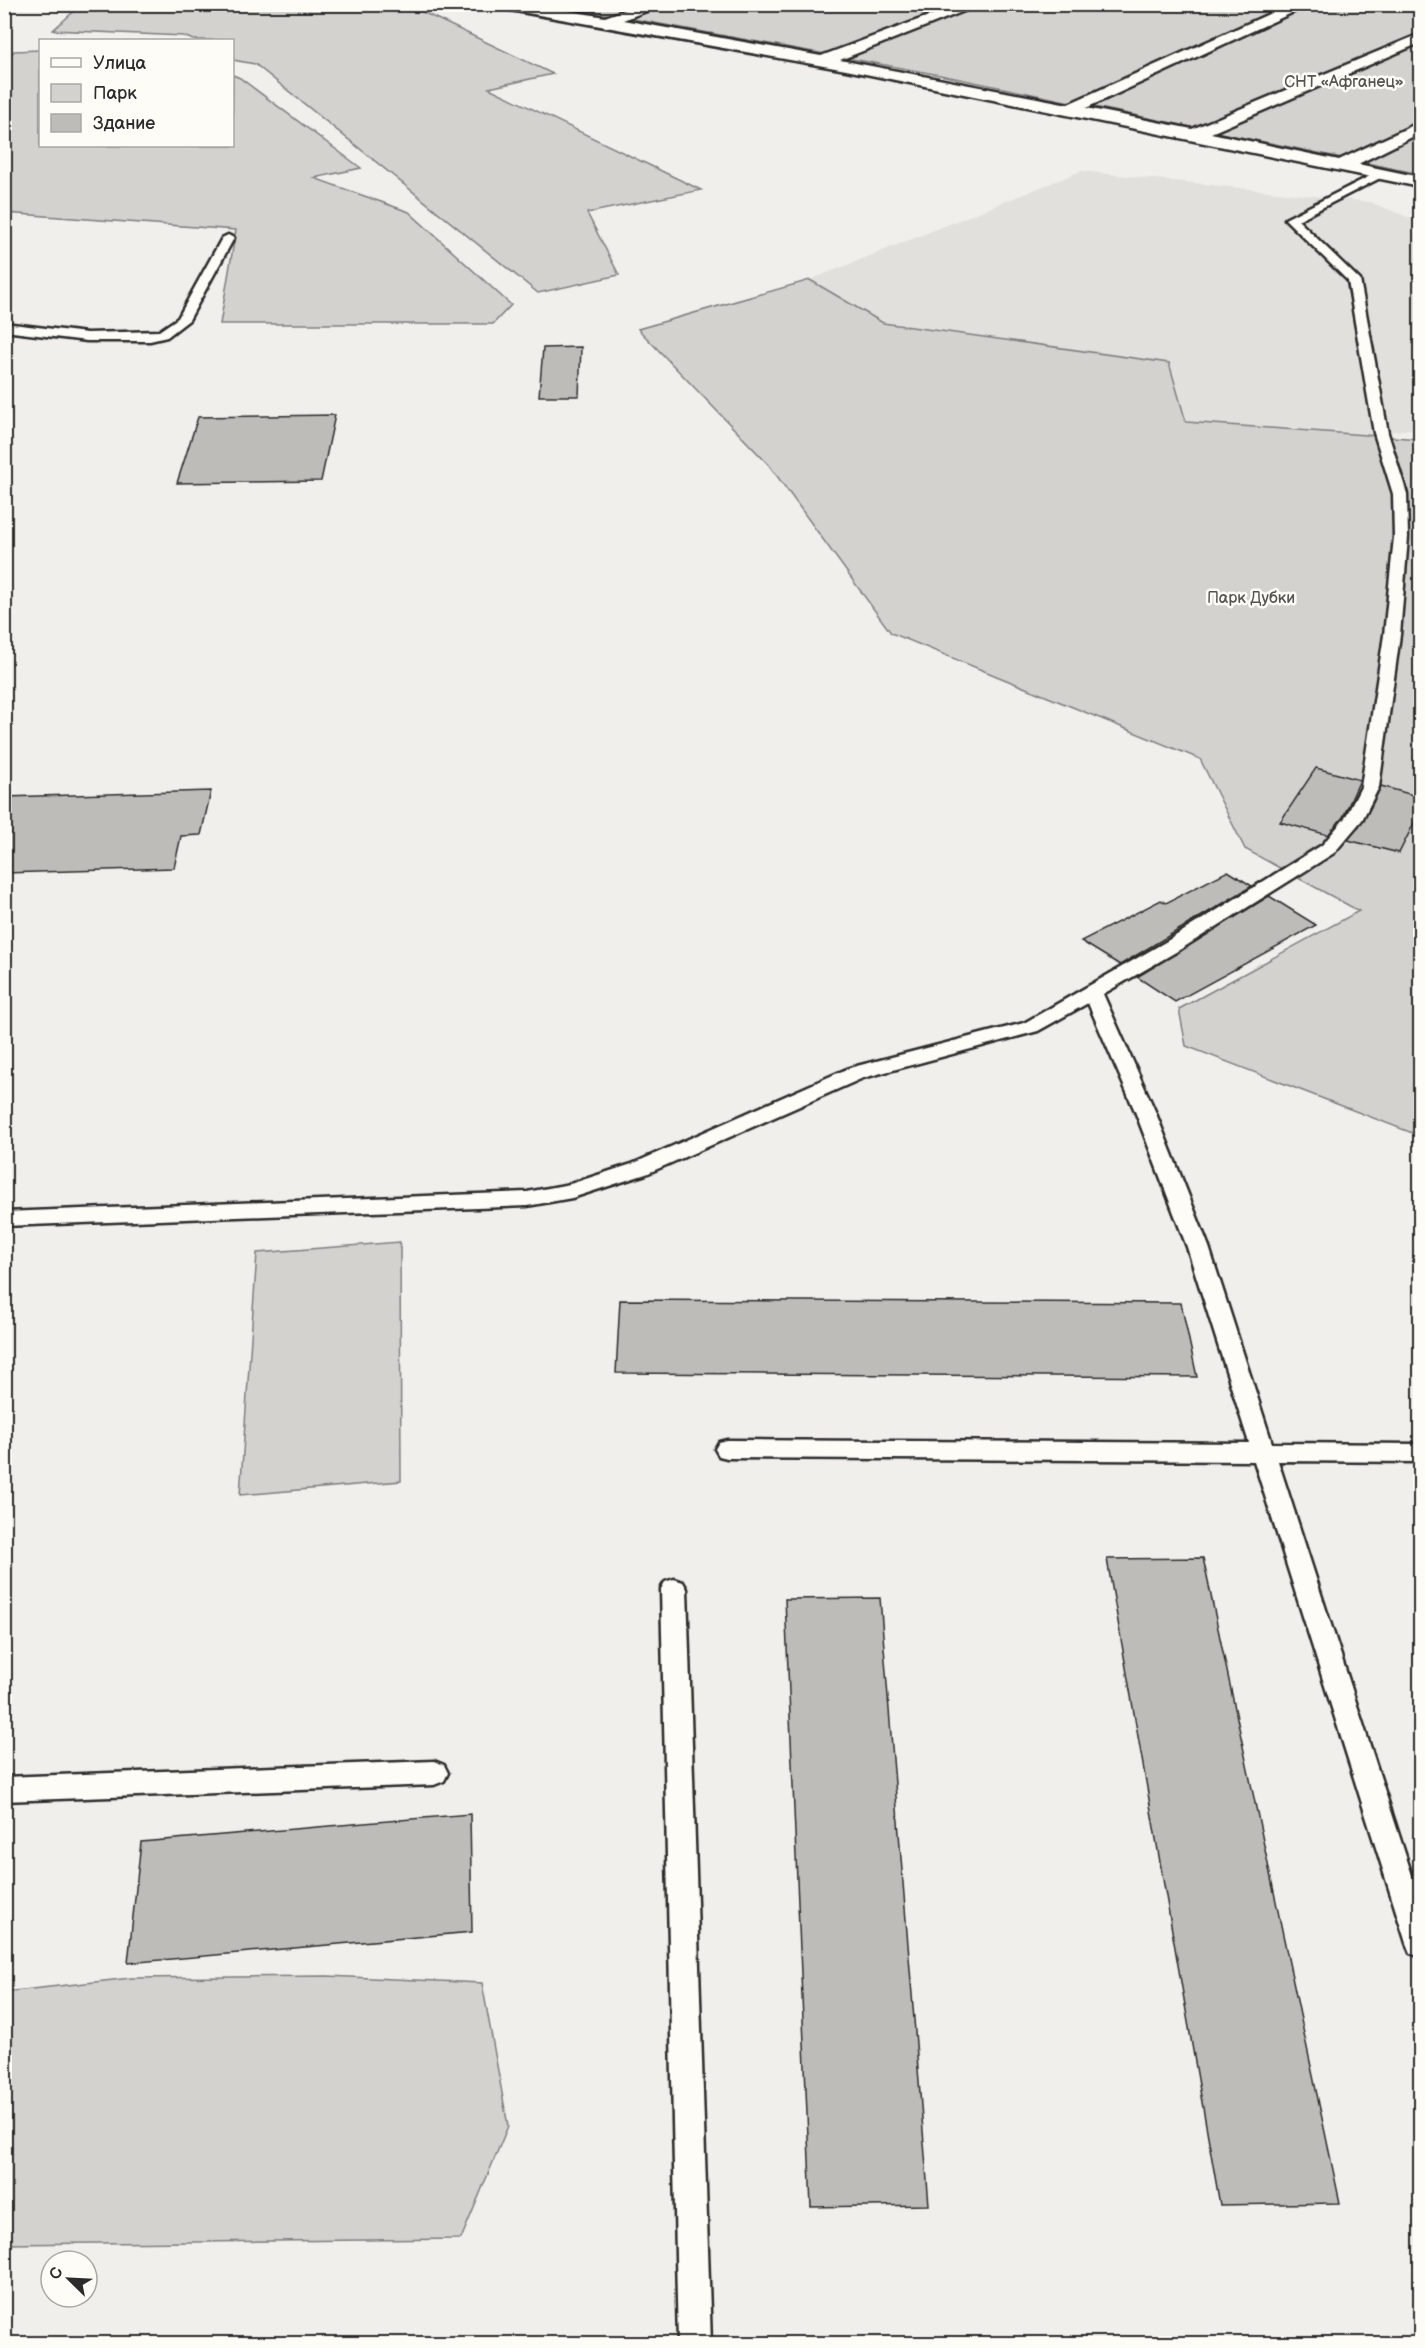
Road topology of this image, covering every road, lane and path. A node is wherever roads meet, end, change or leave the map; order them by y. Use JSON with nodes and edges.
{"nodes":[{"id":1,"x":499,"y":4,"type":"edge"},
{"id":2,"x":658,"y":4,"type":"edge"},
{"id":3,"x":975,"y":4,"type":"edge"},
{"id":4,"x":1304,"y":4,"type":"edge"},
{"id":5,"x":606,"y":21,"type":"junction"},
{"id":6,"x":1420,"y":38,"type":"edge"},
{"id":7,"x":822,"y":61,"type":"junction"},
{"id":8,"x":1072,"y":108,"type":"junction"},
{"id":9,"x":1420,"y":127,"type":"edge"},
{"id":10,"x":1195,"y":134,"type":"junction"},
{"id":11,"x":1342,"y":165,"type":"junction"},
{"id":12,"x":1382,"y":173,"type":"junction"},
{"id":13,"x":1420,"y":182,"type":"edge"},
{"id":14,"x":228,"y":238,"type":"dead end"},
{"id":15,"x":4,"y":327,"type":"edge"},
{"id":16,"x":1092,"y":991,"type":"junction"},
{"id":17,"x":4,"y":1219,"type":"edge"},
{"id":18,"x":727,"y":1449,"type":"dead end"},
{"id":19,"x":1263,"y":1452,"type":"junction"},
{"id":20,"x":1420,"y":1453,"type":"edge"},
{"id":21,"x":674,"y":1589,"type":"dead end"},
{"id":22,"x":434,"y":1773,"type":"dead end"},
{"id":23,"x":4,"y":1789,"type":"edge"},
{"id":24,"x":1420,"y":1943,"type":"edge"},
{"id":25,"x":696,"y":2343,"type":"edge"}],
"edges":[{"from":1,"to":5,"type":"street"},
{"from":2,"to":5,"type":"street"},
{"from":3,"to":7,"type":"street"},
{"from":4,"to":8,"type":"street"},
{"from":5,"to":7,"type":"street"},
{"from":6,"to":10,"type":"street"},
{"from":7,"to":8,"type":"street"},
{"from":8,"to":10,"type":"street"},
{"from":9,"to":11,"type":"street"},
{"from":10,"to":11,"type":"street"},
{"from":11,"to":12,"type":"street"},
{"from":12,"to":13,"type":"street"},
{"from":12,"to":16,"type":"lane"},
{"from":14,"to":15,"type":"lane"},
{"from":16,"to":17,"type":"lane"},
{"from":16,"to":19,"type":"lane"},
{"from":18,"to":19,"type":"lane"},
{"from":19,"to":20,"type":"lane"},
{"from":19,"to":24,"type":"lane"},
{"from":21,"to":25,"type":"lane"},
{"from":22,"to":23,"type":"lane"}]}
